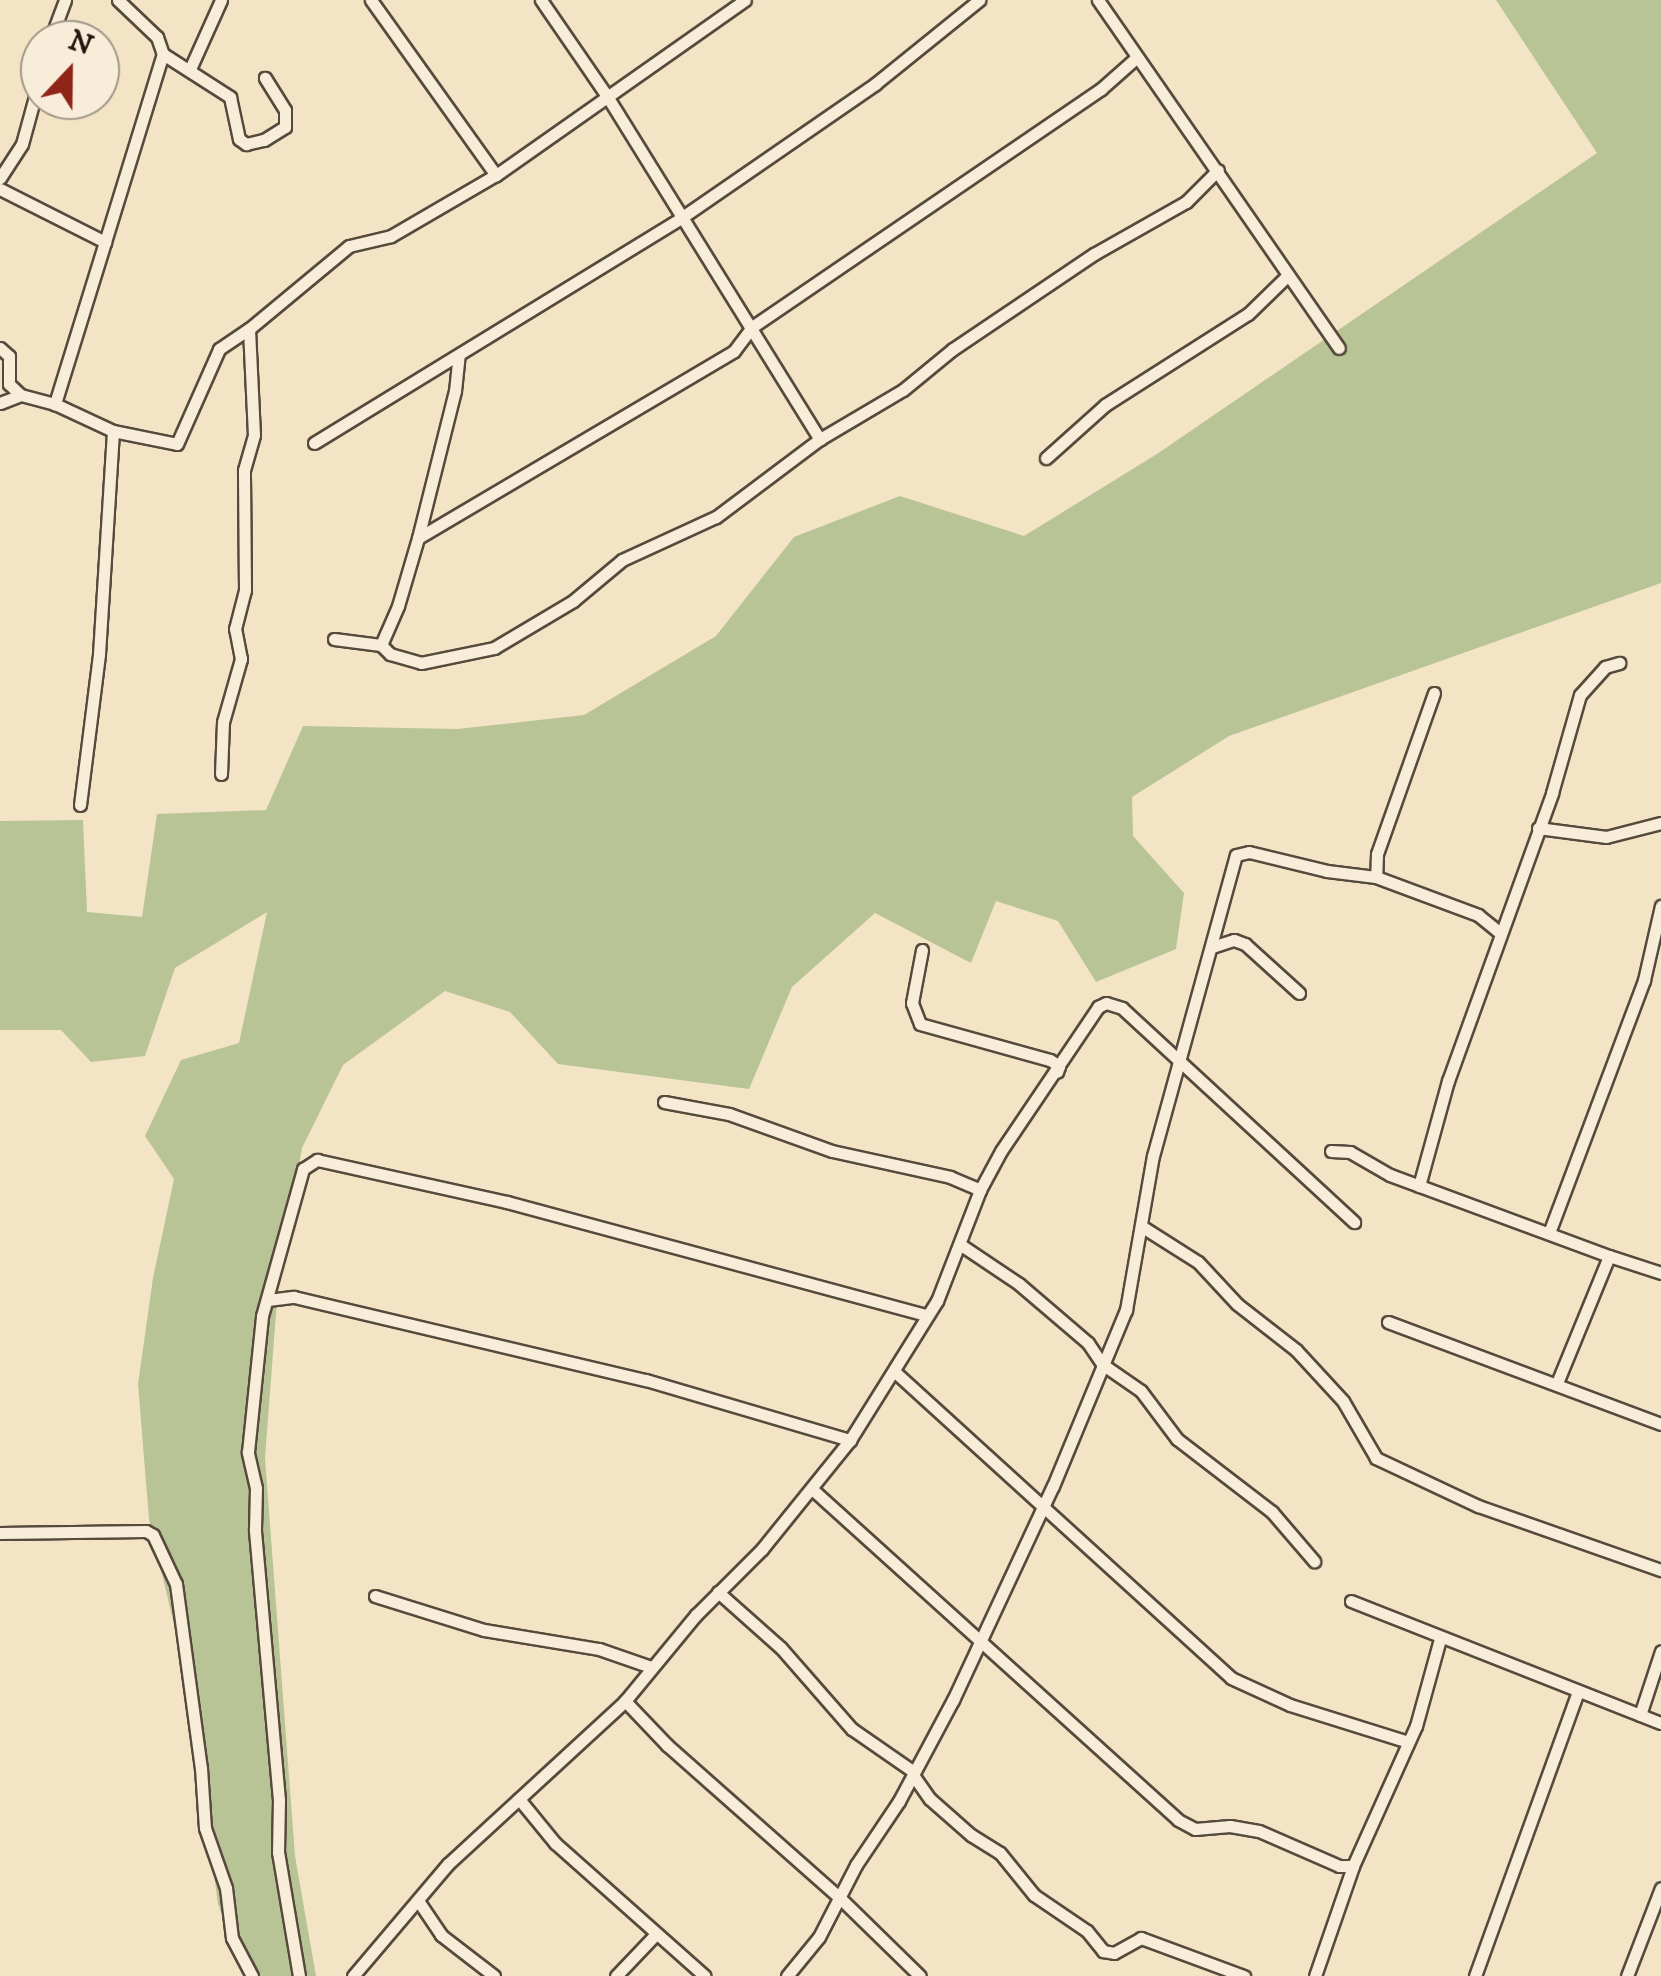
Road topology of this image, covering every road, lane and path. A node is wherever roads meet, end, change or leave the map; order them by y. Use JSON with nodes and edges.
{"nodes":[{"id":1,"x":118,"y":0,"type":"edge"},
{"id":2,"x":221,"y":0,"type":"edge"},
{"id":3,"x":371,"y":0,"type":"edge"},
{"id":4,"x":541,"y":0,"type":"edge"},
{"id":5,"x":744,"y":0,"type":"edge"},
{"id":6,"x":979,"y":0,"type":"edge"},
{"id":7,"x":1098,"y":0,"type":"edge"},
{"id":8,"x":163,"y":54,"type":"junction"},
{"id":9,"x":1136,"y":58,"type":"junction"},
{"id":10,"x":190,"y":69,"type":"junction"},
{"id":11,"x":265,"y":78,"type":"dead end"},
{"id":12,"x":607,"y":96,"type":"junction"},
{"id":13,"x":29,"y":120,"type":"edge"},
{"id":14,"x":1218,"y":170,"type":"junction"},
{"id":15,"x":496,"y":174,"type":"junction"},
{"id":16,"x":0,"y":178,"type":"edge"},
{"id":17,"x":0,"y":189,"type":"edge"},
{"id":18,"x":681,"y":218,"type":"junction"},
{"id":19,"x":105,"y":242,"type":"junction"},
{"id":20,"x":1286,"y":277,"type":"junction"},
{"id":21,"x":752,"y":327,"type":"junction"},
{"id":22,"x":250,"y":329,"type":"junction"},
{"id":23,"x":0,"y":348,"type":"edge"},
{"id":24,"x":1339,"y":348,"type":"dead end"},
{"id":25,"x":459,"y":355,"type":"junction"},
{"id":26,"x":21,"y":395,"type":"junction"},
{"id":27,"x":0,"y":403,"type":"edge"},
{"id":28,"x":54,"y":404,"type":"junction"},
{"id":29,"x":113,"y":431,"type":"junction"},
{"id":30,"x":820,"y":439,"type":"junction"},
{"id":31,"x":314,"y":444,"type":"dead end"},
{"id":32,"x":1046,"y":458,"type":"dead end"},
{"id":33,"x":418,"y":538,"type":"junction"},
{"id":34,"x":334,"y":638,"type":"dead end"},
{"id":35,"x":381,"y":645,"type":"junction"},
{"id":36,"x":1619,"y":664,"type":"dead end"},
{"id":37,"x":1434,"y":693,"type":"dead end"},
{"id":38,"x":222,"y":774,"type":"dead end"},
{"id":39,"x":80,"y":805,"type":"dead end"},
{"id":40,"x":1661,"y":822,"type":"edge"},
{"id":41,"x":1538,"y":828,"type":"junction"},
{"id":42,"x":1376,"y":878,"type":"junction"},
{"id":43,"x":1661,"y":906,"type":"edge"},
{"id":44,"x":1500,"y":933,"type":"junction"},
{"id":45,"x":1212,"y":947,"type":"junction"},
{"id":46,"x":922,"y":950,"type":"dead end"},
{"id":47,"x":1299,"y":994,"type":"dead end"},
{"id":48,"x":1180,"y":1062,"type":"junction"},
{"id":49,"x":1056,"y":1072,"type":"junction"},
{"id":50,"x":664,"y":1102,"type":"dead end"},
{"id":51,"x":1331,"y":1151,"type":"dead end"},
{"id":52,"x":1419,"y":1186,"type":"junction"},
{"id":53,"x":980,"y":1190,"type":"junction"},
{"id":54,"x":1354,"y":1222,"type":"dead end"},
{"id":55,"x":1141,"y":1226,"type":"junction"},
{"id":56,"x":1549,"y":1233,"type":"junction"},
{"id":57,"x":962,"y":1245,"type":"junction"},
{"id":58,"x":1609,"y":1256,"type":"junction"},
{"id":59,"x":1661,"y":1273,"type":"edge"},
{"id":60,"x":268,"y":1300,"type":"junction"},
{"id":61,"x":926,"y":1315,"type":"junction"},
{"id":62,"x":1388,"y":1322,"type":"dead end"},
{"id":63,"x":1102,"y":1364,"type":"junction"},
{"id":64,"x":896,"y":1372,"type":"junction"},
{"id":65,"x":1558,"y":1383,"type":"junction"},
{"id":66,"x":1661,"y":1424,"type":"edge"},
{"id":67,"x":850,"y":1440,"type":"junction"},
{"id":68,"x":812,"y":1489,"type":"junction"},
{"id":69,"x":1041,"y":1508,"type":"junction"},
{"id":70,"x":0,"y":1534,"type":"edge"},
{"id":71,"x":1314,"y":1561,"type":"dead end"},
{"id":72,"x":1661,"y":1570,"type":"edge"},
{"id":73,"x":718,"y":1592,"type":"junction"},
{"id":74,"x":375,"y":1596,"type":"dead end"},
{"id":75,"x":1351,"y":1601,"type":"dead end"},
{"id":76,"x":1440,"y":1638,"type":"junction"},
{"id":77,"x":980,"y":1642,"type":"junction"},
{"id":78,"x":1661,"y":1651,"type":"edge"},
{"id":79,"x":650,"y":1668,"type":"junction"},
{"id":80,"x":1578,"y":1692,"type":"junction"},
{"id":81,"x":625,"y":1700,"type":"junction"},
{"id":82,"x":1640,"y":1714,"type":"junction"},
{"id":83,"x":1661,"y":1723,"type":"edge"},
{"id":84,"x":1408,"y":1742,"type":"junction"},
{"id":85,"x":914,"y":1773,"type":"junction"},
{"id":86,"x":519,"y":1798,"type":"junction"},
{"id":87,"x":1339,"y":1866,"type":"junction"},
{"id":88,"x":1353,"y":1866,"type":"junction"},
{"id":89,"x":1348,"y":1880,"type":"junction"},
{"id":90,"x":1661,"y":1888,"type":"edge"},
{"id":91,"x":841,"y":1899,"type":"junction"},
{"id":92,"x":419,"y":1902,"type":"junction"},
{"id":93,"x":656,"y":1934,"type":"junction"},
{"id":94,"x":252,"y":1976,"type":"edge"},
{"id":95,"x":299,"y":1976,"type":"edge"},
{"id":96,"x":354,"y":1976,"type":"edge"},
{"id":97,"x":494,"y":1976,"type":"edge"},
{"id":98,"x":616,"y":1976,"type":"edge"},
{"id":99,"x":705,"y":1976,"type":"edge"},
{"id":100,"x":787,"y":1976,"type":"edge"},
{"id":101,"x":920,"y":1976,"type":"edge"},
{"id":102,"x":1244,"y":1976,"type":"edge"},
{"id":103,"x":1315,"y":1976,"type":"edge"},
{"id":104,"x":1475,"y":1976,"type":"edge"},
{"id":105,"x":1627,"y":1976,"type":"edge"}],
"edges":[{"from":1,"to":8,"type":"street"},
{"from":2,"to":10,"type":"street"},
{"from":3,"to":15,"type":"street"},
{"from":4,"to":12,"type":"street"},
{"from":5,"to":12,"type":"street"},
{"from":6,"to":18,"type":"street"},
{"from":7,"to":9,"type":"street"},
{"from":8,"to":10,"type":"street"},
{"from":8,"to":19,"type":"street"},
{"from":9,"to":14,"type":"street"},
{"from":9,"to":21,"type":"street"},
{"from":10,"to":11,"type":"street"},
{"from":12,"to":15,"type":"street"},
{"from":12,"to":18,"type":"street"},
{"from":13,"to":16,"type":"street"},
{"from":14,"to":20,"type":"street"},
{"from":14,"to":30,"type":"street"},
{"from":15,"to":22,"type":"street"},
{"from":17,"to":19,"type":"street"},
{"from":18,"to":21,"type":"street"},
{"from":18,"to":25,"type":"street"},
{"from":19,"to":28,"type":"street"},
{"from":20,"to":24,"type":"street"},
{"from":20,"to":32,"type":"street"},
{"from":21,"to":30,"type":"street"},
{"from":21,"to":33,"type":"street"},
{"from":22,"to":29,"type":"street"},
{"from":22,"to":38,"type":"street"},
{"from":23,"to":26,"type":"street"},
{"from":25,"to":31,"type":"street"},
{"from":25,"to":33,"type":"street"},
{"from":26,"to":27,"type":"street"},
{"from":26,"to":28,"type":"street"},
{"from":28,"to":29,"type":"street"},
{"from":29,"to":39,"type":"street"},
{"from":30,"to":35,"type":"street"},
{"from":33,"to":35,"type":"street"},
{"from":34,"to":35,"type":"street"},
{"from":36,"to":41,"type":"street"},
{"from":37,"to":42,"type":"street"},
{"from":40,"to":41,"type":"street"},
{"from":41,"to":44,"type":"street"},
{"from":42,"to":44,"type":"street"},
{"from":42,"to":45,"type":"street"},
{"from":43,"to":56,"type":"street"},
{"from":44,"to":52,"type":"street"},
{"from":45,"to":47,"type":"street"},
{"from":45,"to":48,"type":"street"},
{"from":46,"to":49,"type":"street"},
{"from":48,"to":49,"type":"street"},
{"from":48,"to":54,"type":"street"},
{"from":48,"to":55,"type":"street"},
{"from":49,"to":53,"type":"street"},
{"from":50,"to":53,"type":"street"},
{"from":51,"to":52,"type":"street"},
{"from":52,"to":56,"type":"street"},
{"from":53,"to":57,"type":"street"},
{"from":55,"to":63,"type":"street"},
{"from":55,"to":72,"type":"street"},
{"from":56,"to":58,"type":"street"},
{"from":57,"to":61,"type":"street"},
{"from":57,"to":63,"type":"street"},
{"from":58,"to":59,"type":"street"},
{"from":58,"to":65,"type":"street"},
{"from":60,"to":61,"type":"street"},
{"from":60,"to":67,"type":"street"},
{"from":60,"to":95,"type":"street"},
{"from":61,"to":64,"type":"street"},
{"from":62,"to":65,"type":"street"},
{"from":63,"to":69,"type":"street"},
{"from":63,"to":71,"type":"street"},
{"from":64,"to":67,"type":"street"},
{"from":64,"to":69,"type":"street"},
{"from":65,"to":66,"type":"street"},
{"from":67,"to":68,"type":"street"},
{"from":68,"to":73,"type":"street"},
{"from":68,"to":77,"type":"street"},
{"from":69,"to":77,"type":"street"},
{"from":69,"to":84,"type":"street"},
{"from":70,"to":94,"type":"street"},
{"from":73,"to":79,"type":"street"},
{"from":73,"to":85,"type":"street"},
{"from":74,"to":79,"type":"street"},
{"from":75,"to":76,"type":"street"},
{"from":76,"to":80,"type":"street"},
{"from":76,"to":84,"type":"street"},
{"from":77,"to":85,"type":"street"},
{"from":77,"to":87,"type":"street"},
{"from":78,"to":82,"type":"street"},
{"from":79,"to":81,"type":"street"},
{"from":80,"to":82,"type":"street"},
{"from":80,"to":104,"type":"street"},
{"from":81,"to":86,"type":"street"},
{"from":81,"to":91,"type":"street"},
{"from":82,"to":83,"type":"street"},
{"from":84,"to":88,"type":"street"},
{"from":85,"to":91,"type":"street"},
{"from":85,"to":102,"type":"street"},
{"from":86,"to":92,"type":"street"},
{"from":86,"to":93,"type":"street"},
{"from":87,"to":88,"type":"street"},
{"from":87,"to":89,"type":"street"},
{"from":88,"to":89,"type":"street"},
{"from":89,"to":103,"type":"street"},
{"from":90,"to":105,"type":"street"},
{"from":91,"to":100,"type":"street"},
{"from":91,"to":101,"type":"street"},
{"from":92,"to":96,"type":"street"},
{"from":92,"to":97,"type":"street"},
{"from":93,"to":98,"type":"street"},
{"from":93,"to":99,"type":"street"}]}
